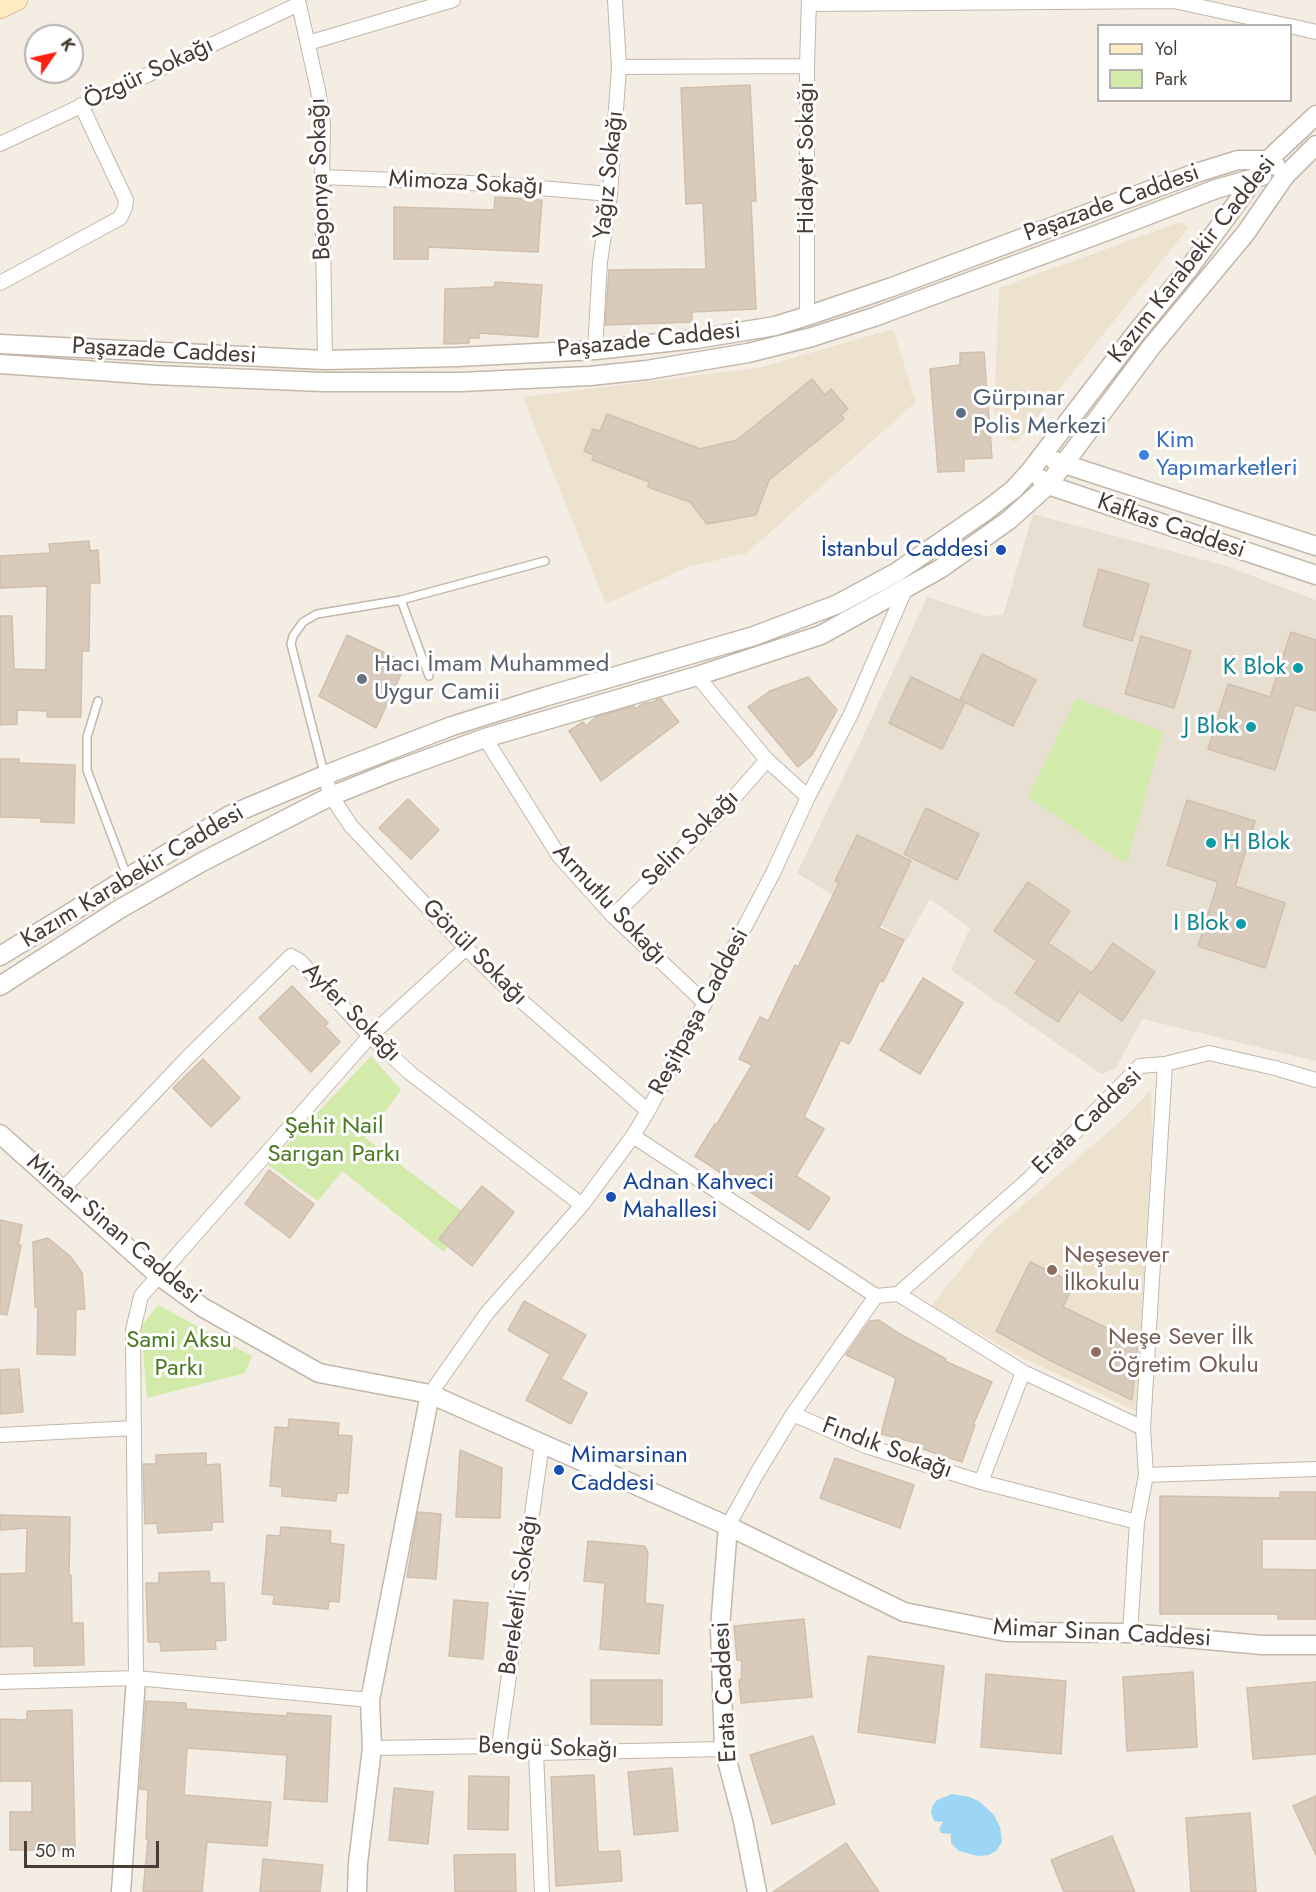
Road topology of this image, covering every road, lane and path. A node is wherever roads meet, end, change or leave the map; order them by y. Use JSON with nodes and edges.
{"nodes":[{"id":1,"x":17,"y":0,"type":"edge"},
{"id":2,"x":453,"y":0,"type":"edge"},
{"id":3,"x":615,"y":0,"type":"edge"},
{"id":4,"x":960,"y":1,"type":"edge"},
{"id":5,"x":1069,"y":1,"type":"edge"},
{"id":6,"x":298,"y":2,"type":"edge"},
{"id":7,"x":809,"y":2,"type":"edge"},
{"id":8,"x":0,"y":8,"type":"edge"},
{"id":9,"x":1281,"y":24,"type":"edge"},
{"id":10,"x":1292,"y":26,"type":"edge"},
{"id":11,"x":1316,"y":32,"type":"edge"},
{"id":12,"x":308,"y":43,"type":"junction"},
{"id":13,"x":807,"y":66,"type":"junction"},
{"id":14,"x":619,"y":67,"type":"junction"},
{"id":15,"x":81,"y":105,"type":"junction"},
{"id":16,"x":1316,"y":115,"type":"edge"},
{"id":17,"x":1,"y":141,"type":"edge"},
{"id":18,"x":1316,"y":145,"type":"edge"},
{"id":19,"x":1268,"y":160,"type":"junction"},
{"id":20,"x":1285,"y":176,"type":"junction"},
{"id":21,"x":322,"y":177,"type":"junction"},
{"id":22,"x":1256,"y":177,"type":"junction"},
{"id":23,"x":610,"y":194,"type":"junction"},
{"id":24,"x":0,"y":284,"type":"edge"},
{"id":25,"x":807,"y":316,"type":"junction"},
{"id":26,"x":0,"y":344,"type":"edge"},
{"id":27,"x":595,"y":350,"type":"junction"},
{"id":28,"x":326,"y":360,"type":"junction"},
{"id":29,"x":0,"y":364,"type":"edge"},
{"id":30,"x":590,"y":376,"type":"junction"},
{"id":31,"x":323,"y":382,"type":"junction"},
{"id":32,"x":1036,"y":463,"type":"junction"},
{"id":33,"x":1064,"y":465,"type":"junction"},
{"id":34,"x":1048,"y":485,"type":"junction"},
{"id":35,"x":1316,"y":546,"type":"edge"},
{"id":36,"x":545,"y":561,"type":"dead end"},
{"id":37,"x":897,"y":572,"type":"junction"},
{"id":38,"x":1316,"y":575,"type":"edge"},
{"id":39,"x":905,"y":590,"type":"junction"},
{"id":40,"x":401,"y":600,"type":"junction"},
{"id":41,"x":429,"y":676,"type":"dead end"},
{"id":42,"x":697,"y":676,"type":"junction"},
{"id":43,"x":98,"y":701,"type":"dead end"},
{"id":44,"x":485,"y":738,"type":"junction"},
{"id":45,"x":767,"y":760,"type":"junction"},
{"id":46,"x":325,"y":775,"type":"junction"},
{"id":47,"x":331,"y":796,"type":"junction"},
{"id":48,"x":808,"y":796,"type":"junction"},
{"id":49,"x":127,"y":877,"type":"junction"},
{"id":50,"x":613,"y":916,"type":"junction"},
{"id":51,"x":466,"y":948,"type":"junction"},
{"id":52,"x":0,"y":956,"type":"edge"},
{"id":53,"x":0,"y":986,"type":"edge"},
{"id":54,"x":705,"y":1003,"type":"junction"},
{"id":55,"x":370,"y":1036,"type":"junction"},
{"id":56,"x":1165,"y":1064,"type":"junction"},
{"id":57,"x":1316,"y":1080,"type":"edge"},
{"id":58,"x":648,"y":1111,"type":"junction"},
{"id":59,"x":0,"y":1134,"type":"edge"},
{"id":60,"x":633,"y":1136,"type":"junction"},
{"id":61,"x":63,"y":1189,"type":"junction"},
{"id":62,"x":582,"y":1205,"type":"junction"},
{"id":63,"x":158,"y":1275,"type":"junction"},
{"id":64,"x":898,"y":1294,"type":"junction"},
{"id":65,"x":876,"y":1296,"type":"junction"},
{"id":66,"x":1023,"y":1372,"type":"junction"},
{"id":67,"x":429,"y":1394,"type":"junction"},
{"id":68,"x":793,"y":1414,"type":"junction"},
{"id":69,"x":134,"y":1428,"type":"junction"},
{"id":70,"x":1143,"y":1428,"type":"junction"},
{"id":71,"x":0,"y":1435,"type":"edge"},
{"id":72,"x":542,"y":1444,"type":"junction"},
{"id":73,"x":1316,"y":1469,"type":"edge"},
{"id":74,"x":1146,"y":1475,"type":"junction"},
{"id":75,"x":981,"y":1482,"type":"junction"},
{"id":76,"x":1137,"y":1522,"type":"junction"},
{"id":77,"x":728,"y":1526,"type":"junction"},
{"id":78,"x":1130,"y":1633,"type":"junction"},
{"id":79,"x":1316,"y":1645,"type":"edge"},
{"id":80,"x":136,"y":1678,"type":"junction"},
{"id":81,"x":0,"y":1682,"type":"edge"},
{"id":82,"x":370,"y":1700,"type":"junction"},
{"id":83,"x":499,"y":1746,"type":"junction"},
{"id":84,"x":372,"y":1748,"type":"junction"},
{"id":85,"x":724,"y":1749,"type":"junction"},
{"id":86,"x":536,"y":1753,"type":"junction"},
{"id":87,"x":121,"y":1892,"type":"edge"},
{"id":88,"x":357,"y":1892,"type":"edge"},
{"id":89,"x":542,"y":1892,"type":"edge"},
{"id":90,"x":757,"y":1892,"type":"edge"}],
"edges":[{"from":1,"to":8,"type":"main road"},
{"from":2,"to":12,"type":"street"},
{"from":3,"to":14,"type":"street","name":"Yağız Sokağı"},
{"from":4,"to":5,"type":"street"},
{"from":4,"to":7,"type":"street"},
{"from":5,"to":9,"type":"street"},
{"from":6,"to":12,"type":"street","name":"Begonya Sokağı"},
{"from":6,"to":15,"type":"street","name":"Özgür Sokağı"},
{"from":7,"to":13,"type":"street","name":"Hidayet Sokağı"},
{"from":10,"to":11,"type":"street"},
{"from":12,"to":21,"type":"street","name":"Begonya Sokağı"},
{"from":13,"to":14,"type":"street"},
{"from":13,"to":25,"type":"street","name":"Hidayet Sokağı"},
{"from":14,"to":23,"type":"street","name":"Yağız Sokağı"},
{"from":15,"to":17,"type":"street","name":"Özgür Sokağı"},
{"from":15,"to":24,"type":"street"},
{"from":16,"to":19,"type":"street","name":"Kazım Karabekir Caddesi"},
{"from":18,"to":20,"type":"street","name":"Kazım Karabekir Caddesi"},
{"from":19,"to":20,"type":"street"},
{"from":19,"to":22,"type":"street","name":"Kazım Karabekir Caddesi"},
{"from":19,"to":25,"type":"street","name":"Paşazade Caddesi"},
{"from":20,"to":22,"type":"street","name":"Paşazade Caddesi"},
{"from":20,"to":33,"type":"street","name":"Kazım Karabekir Caddesi"},
{"from":21,"to":23,"type":"street","name":"Mimoza Sokağı"},
{"from":21,"to":28,"type":"street","name":"Begonya Sokağı"},
{"from":22,"to":30,"type":"street","name":"Paşazade Caddesi"},
{"from":22,"to":32,"type":"street","name":"Kazım Karabekir Caddesi"},
{"from":23,"to":27,"type":"street","name":"Yağız Sokağı"},
{"from":25,"to":27,"type":"street","name":"Paşazade Caddesi"},
{"from":26,"to":28,"type":"street","name":"Paşazade Caddesi"},
{"from":27,"to":28,"type":"street","name":"Paşazade Caddesi"},
{"from":27,"to":30,"type":"street"},
{"from":28,"to":31,"type":"street"},
{"from":29,"to":31,"type":"street","name":"Paşazade Caddesi"},
{"from":30,"to":31,"type":"street","name":"Paşazade Caddesi"},
{"from":32,"to":33,"type":"street","name":"Kafkas Caddesi"},
{"from":32,"to":34,"type":"street","name":"Kafkas Caddesi"},
{"from":32,"to":37,"type":"street","name":"Kazım Karabekir Caddesi"},
{"from":33,"to":34,"type":"street","name":"Kazım Karabekir Caddesi"},
{"from":33,"to":35,"type":"street","name":"Kafkas Caddesi"},
{"from":34,"to":38,"type":"street","name":"Kafkas Caddesi"},
{"from":34,"to":39,"type":"street","name":"Kazım Karabekir Caddesi"},
{"from":36,"to":40,"type":"lane"},
{"from":37,"to":39,"type":"street"},
{"from":37,"to":46,"type":"street","name":"Kazım Karabekir Caddesi"},
{"from":39,"to":42,"type":"street","name":"Kazım Karabekir Caddesi"},
{"from":39,"to":48,"type":"street","name":"Reşitpaşa Caddesi"},
{"from":40,"to":41,"type":"lane"},
{"from":40,"to":46,"type":"lane"},
{"from":42,"to":44,"type":"street","name":"Kazım Karabekir Caddesi"},
{"from":42,"to":45,"type":"street"},
{"from":43,"to":49,"type":"lane"},
{"from":44,"to":47,"type":"street","name":"Kazım Karabekir Caddesi"},
{"from":44,"to":50,"type":"street","name":"Armutlu Sokağı"},
{"from":45,"to":48,"type":"street"},
{"from":45,"to":50,"type":"street","name":"Selin Sokağı"},
{"from":46,"to":47,"type":"street","name":"Gönül Sokağı"},
{"from":46,"to":49,"type":"street","name":"Kazım Karabekir Caddesi"},
{"from":47,"to":51,"type":"street","name":"Gönül Sokağı"},
{"from":47,"to":53,"type":"street","name":"Kazım Karabekir Caddesi"},
{"from":48,"to":54,"type":"street","name":"Reşitpaşa Caddesi"},
{"from":49,"to":52,"type":"street","name":"Kazım Karabekir Caddesi"},
{"from":50,"to":54,"type":"street","name":"Armutlu Sokağı"},
{"from":51,"to":55,"type":"street"},
{"from":51,"to":58,"type":"street","name":"Gönül Sokağı"},
{"from":54,"to":58,"type":"street","name":"Reşitpaşa Caddesi"},
{"from":55,"to":61,"type":"street","name":"Ayfer Sokağı"},
{"from":55,"to":62,"type":"street","name":"Ayfer Sokağı"},
{"from":55,"to":63,"type":"street"},
{"from":56,"to":57,"type":"street","name":"Erata Caddesi"},
{"from":56,"to":64,"type":"street","name":"Erata Caddesi"},
{"from":56,"to":70,"type":"street"},
{"from":58,"to":60,"type":"street","name":"Reşitpaşa Caddesi"},
{"from":59,"to":61,"type":"street","name":"Mimar Sinan Caddesi"},
{"from":60,"to":62,"type":"street","name":"Reşitpaşa Caddesi"},
{"from":60,"to":65,"type":"street"},
{"from":61,"to":63,"type":"street","name":"Mimar Sinan Caddesi"},
{"from":62,"to":67,"type":"street","name":"Reşitpaşa Caddesi"},
{"from":63,"to":67,"type":"street","name":"Mimar Sinan Caddesi"},
{"from":63,"to":69,"type":"street"},
{"from":64,"to":65,"type":"street"},
{"from":64,"to":66,"type":"street"},
{"from":65,"to":68,"type":"street"},
{"from":66,"to":70,"type":"street"},
{"from":66,"to":75,"type":"street"},
{"from":67,"to":72,"type":"street","name":"Mimar Sinan Caddesi"},
{"from":67,"to":82,"type":"street"},
{"from":68,"to":75,"type":"street","name":"Fındık Sokağı"},
{"from":68,"to":77,"type":"street"},
{"from":69,"to":71,"type":"street"},
{"from":69,"to":80,"type":"street"},
{"from":70,"to":74,"type":"street"},
{"from":72,"to":77,"type":"street","name":"Mimar Sinan Caddesi"},
{"from":72,"to":83,"type":"street","name":"Bereketli Sokağı"},
{"from":73,"to":74,"type":"street"},
{"from":74,"to":76,"type":"street"},
{"from":75,"to":76,"type":"street","name":"Fındık Sokağı"},
{"from":76,"to":78,"type":"street"},
{"from":77,"to":78,"type":"street","name":"Mimar Sinan Caddesi"},
{"from":77,"to":85,"type":"street","name":"Erata Caddesi"},
{"from":78,"to":79,"type":"street","name":"Mimar Sinan Caddesi"},
{"from":80,"to":81,"type":"street"},
{"from":80,"to":82,"type":"street"},
{"from":80,"to":87,"type":"street"},
{"from":82,"to":84,"type":"street"},
{"from":83,"to":84,"type":"street","name":"Bengü Sokağı"},
{"from":83,"to":86,"type":"street","name":"Bengü Sokağı"},
{"from":84,"to":88,"type":"street"},
{"from":85,"to":86,"type":"street","name":"Bengü Sokağı"},
{"from":85,"to":90,"type":"street","name":"Erata Caddesi"},
{"from":86,"to":89,"type":"street"}]}
